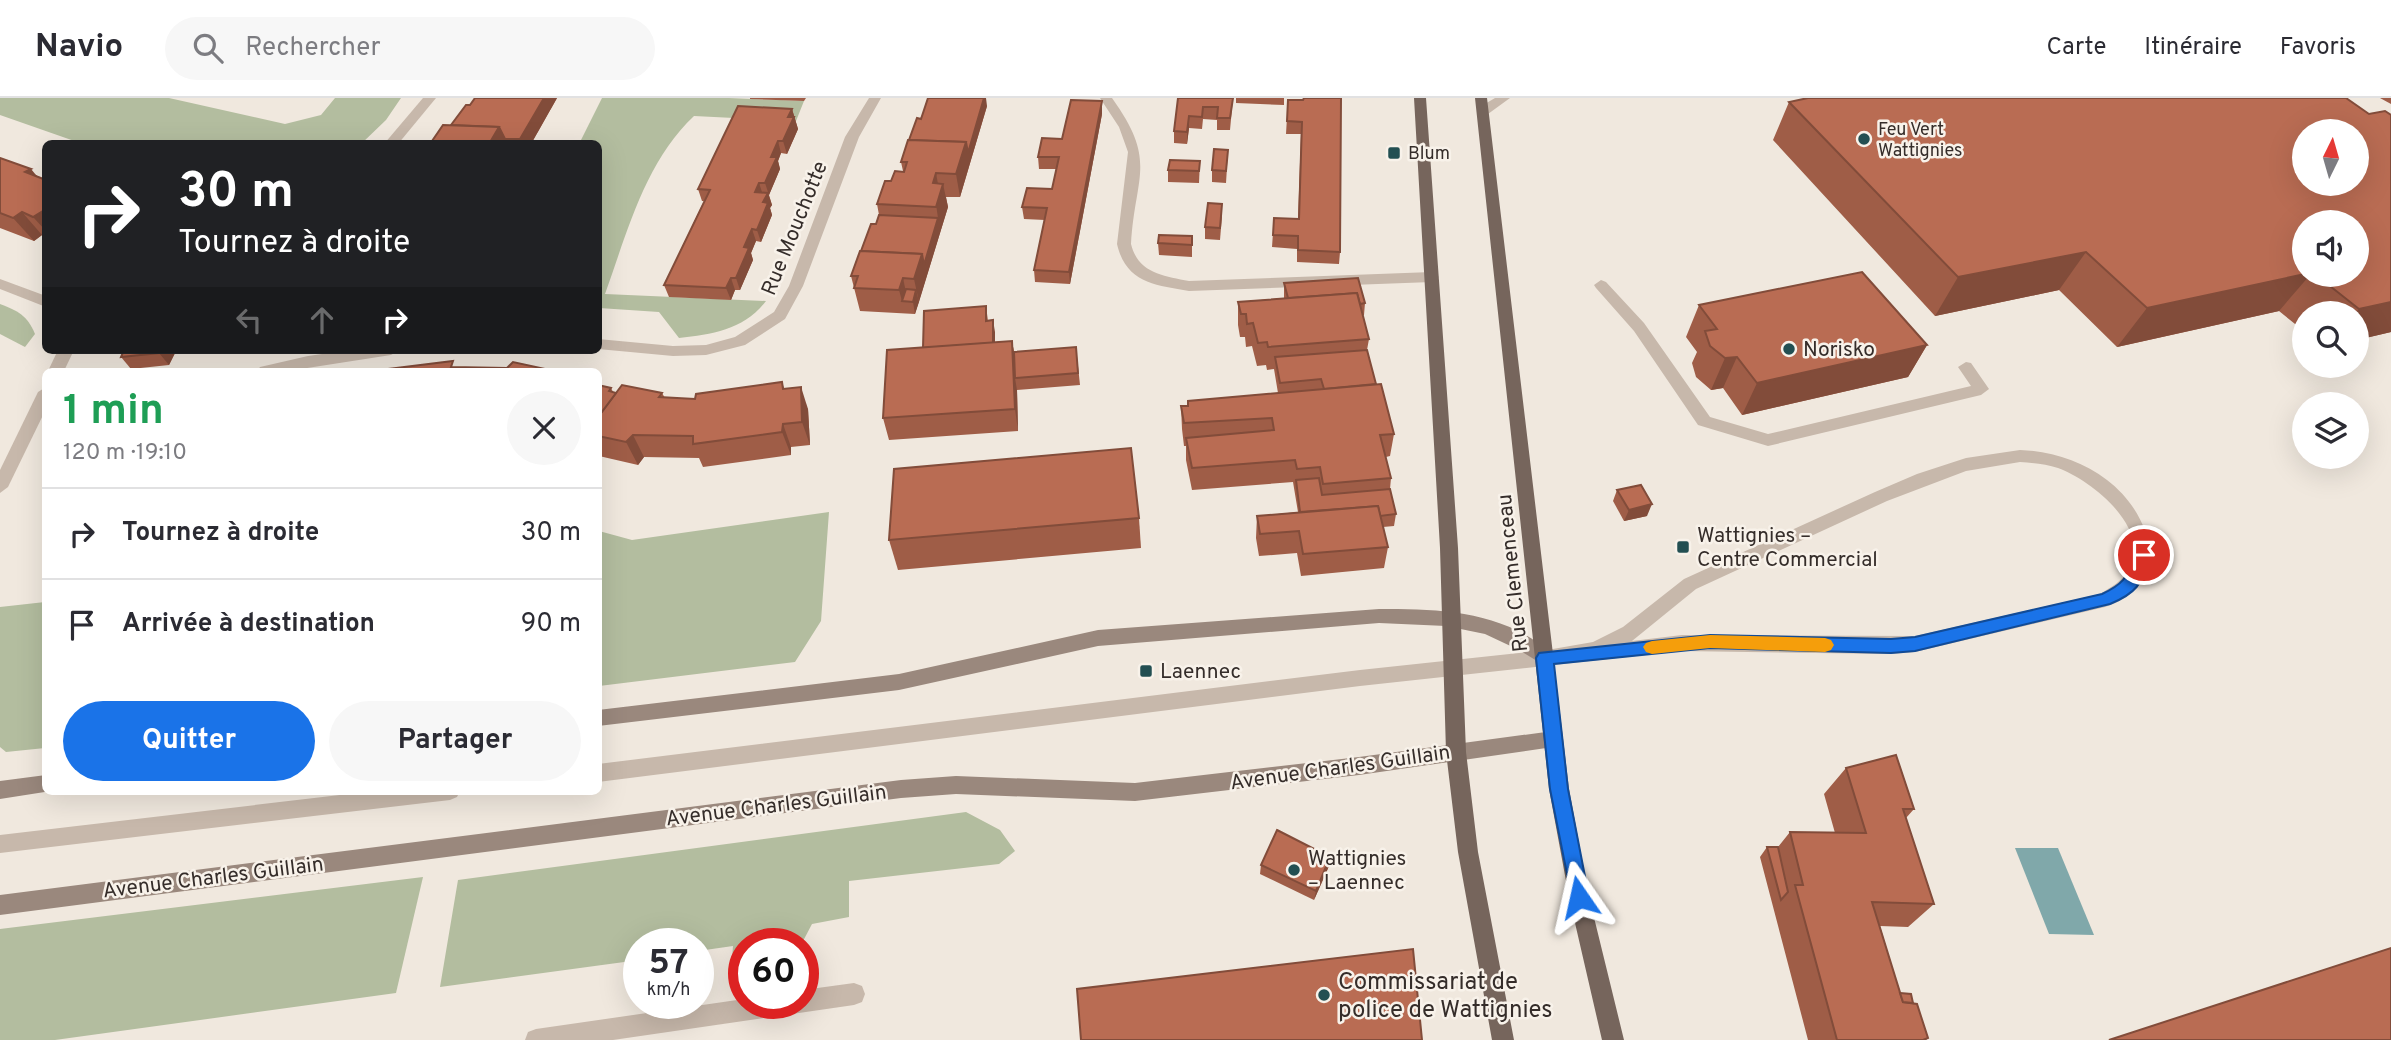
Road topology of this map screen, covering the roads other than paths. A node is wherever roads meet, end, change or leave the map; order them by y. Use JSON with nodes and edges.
{"nodes":[{"id":1,"x":430,"y":98,"type":"edge"},
{"id":2,"x":875,"y":98,"type":"edge"},
{"id":3,"x":1106,"y":98,"type":"edge"},
{"id":4,"x":1420,"y":98,"type":"edge"},
{"id":5,"x":1504,"y":98,"type":"edge"},
{"id":6,"x":1482,"y":104,"type":"edge"},
{"id":7,"x":393,"y":140,"type":"edge"},
{"id":8,"x":1432,"y":277,"type":"junction"},
{"id":9,"x":0,"y":284,"type":"edge"},
{"id":10,"x":1601,"y":285,"type":"dead end"},
{"id":11,"x":42,"y":300,"type":"edge"},
{"id":12,"x":602,"y":344,"type":"edge"},
{"id":13,"x":361,"y":354,"type":"edge"},
{"id":14,"x":1966,"y":367,"type":"dead end"},
{"id":15,"x":278,"y":368,"type":"edge"},
{"id":16,"x":42,"y":402,"type":"edge"},
{"id":17,"x":0,"y":487,"type":"edge"},
{"id":18,"x":1450,"y":619,"type":"junction"},
{"id":19,"x":1545,"y":658,"type":"junction"},
{"id":20,"x":1451,"y":668,"type":"junction"},
{"id":21,"x":602,"y":718,"type":"edge"},
{"id":22,"x":1553,"y":739,"type":"junction"},
{"id":23,"x":1456,"y":752,"type":"junction"},
{"id":24,"x":602,"y":773,"type":"edge"},
{"id":25,"x":42,"y":785,"type":"edge"},
{"id":26,"x":0,"y":790,"type":"edge"},
{"id":27,"x":416,"y":795,"type":"edge"},
{"id":28,"x":0,"y":844,"type":"edge"},
{"id":29,"x":0,"y":905,"type":"edge"},
{"id":30,"x":854,"y":994,"type":"dead end"},
{"id":31,"x":819,"y":999,"type":"edge"},
{"id":32,"x":728,"y":1012,"type":"edge"},
{"id":33,"x":536,"y":1040,"type":"edge"},
{"id":34,"x":1503,"y":1040,"type":"edge"},
{"id":35,"x":1613,"y":1040,"type":"edge"}],
"edges":[{"from":1,"to":7,"type":"street"},
{"from":2,"to":12,"type":"street","name":"Rue Mouchotte"},
{"from":3,"to":8,"type":"street"},
{"from":4,"to":8,"type":"main road"},
{"from":5,"to":6,"type":"street"},
{"from":6,"to":19,"type":"main road","name":"Rue Clemenceau"},
{"from":8,"to":18,"type":"main road"},
{"from":9,"to":11,"type":"street"},
{"from":10,"to":14,"type":"street"},
{"from":13,"to":15,"type":"street"},
{"from":16,"to":17,"type":"street"},
{"from":18,"to":19,"type":"street"},
{"from":18,"to":20,"type":"main road"},
{"from":18,"to":21,"type":"street"},
{"from":19,"to":19,"type":"street"},
{"from":19,"to":20,"type":"street"},
{"from":19,"to":22,"type":"main road","name":"Rue Clemenceau"},
{"from":20,"to":23,"type":"main road"},
{"from":20,"to":24,"type":"street"},
{"from":22,"to":23,"type":"street","name":"Avenue Charles Guillain"},
{"from":22,"to":35,"type":"main road","name":"Rue Clemenceau"},
{"from":23,"to":29,"type":"street","name":"Avenue Charles Guillain"},
{"from":23,"to":34,"type":"main road"},
{"from":25,"to":26,"type":"street"},
{"from":27,"to":28,"type":"street"},
{"from":30,"to":31,"type":"street"},
{"from":32,"to":33,"type":"street"}]}
